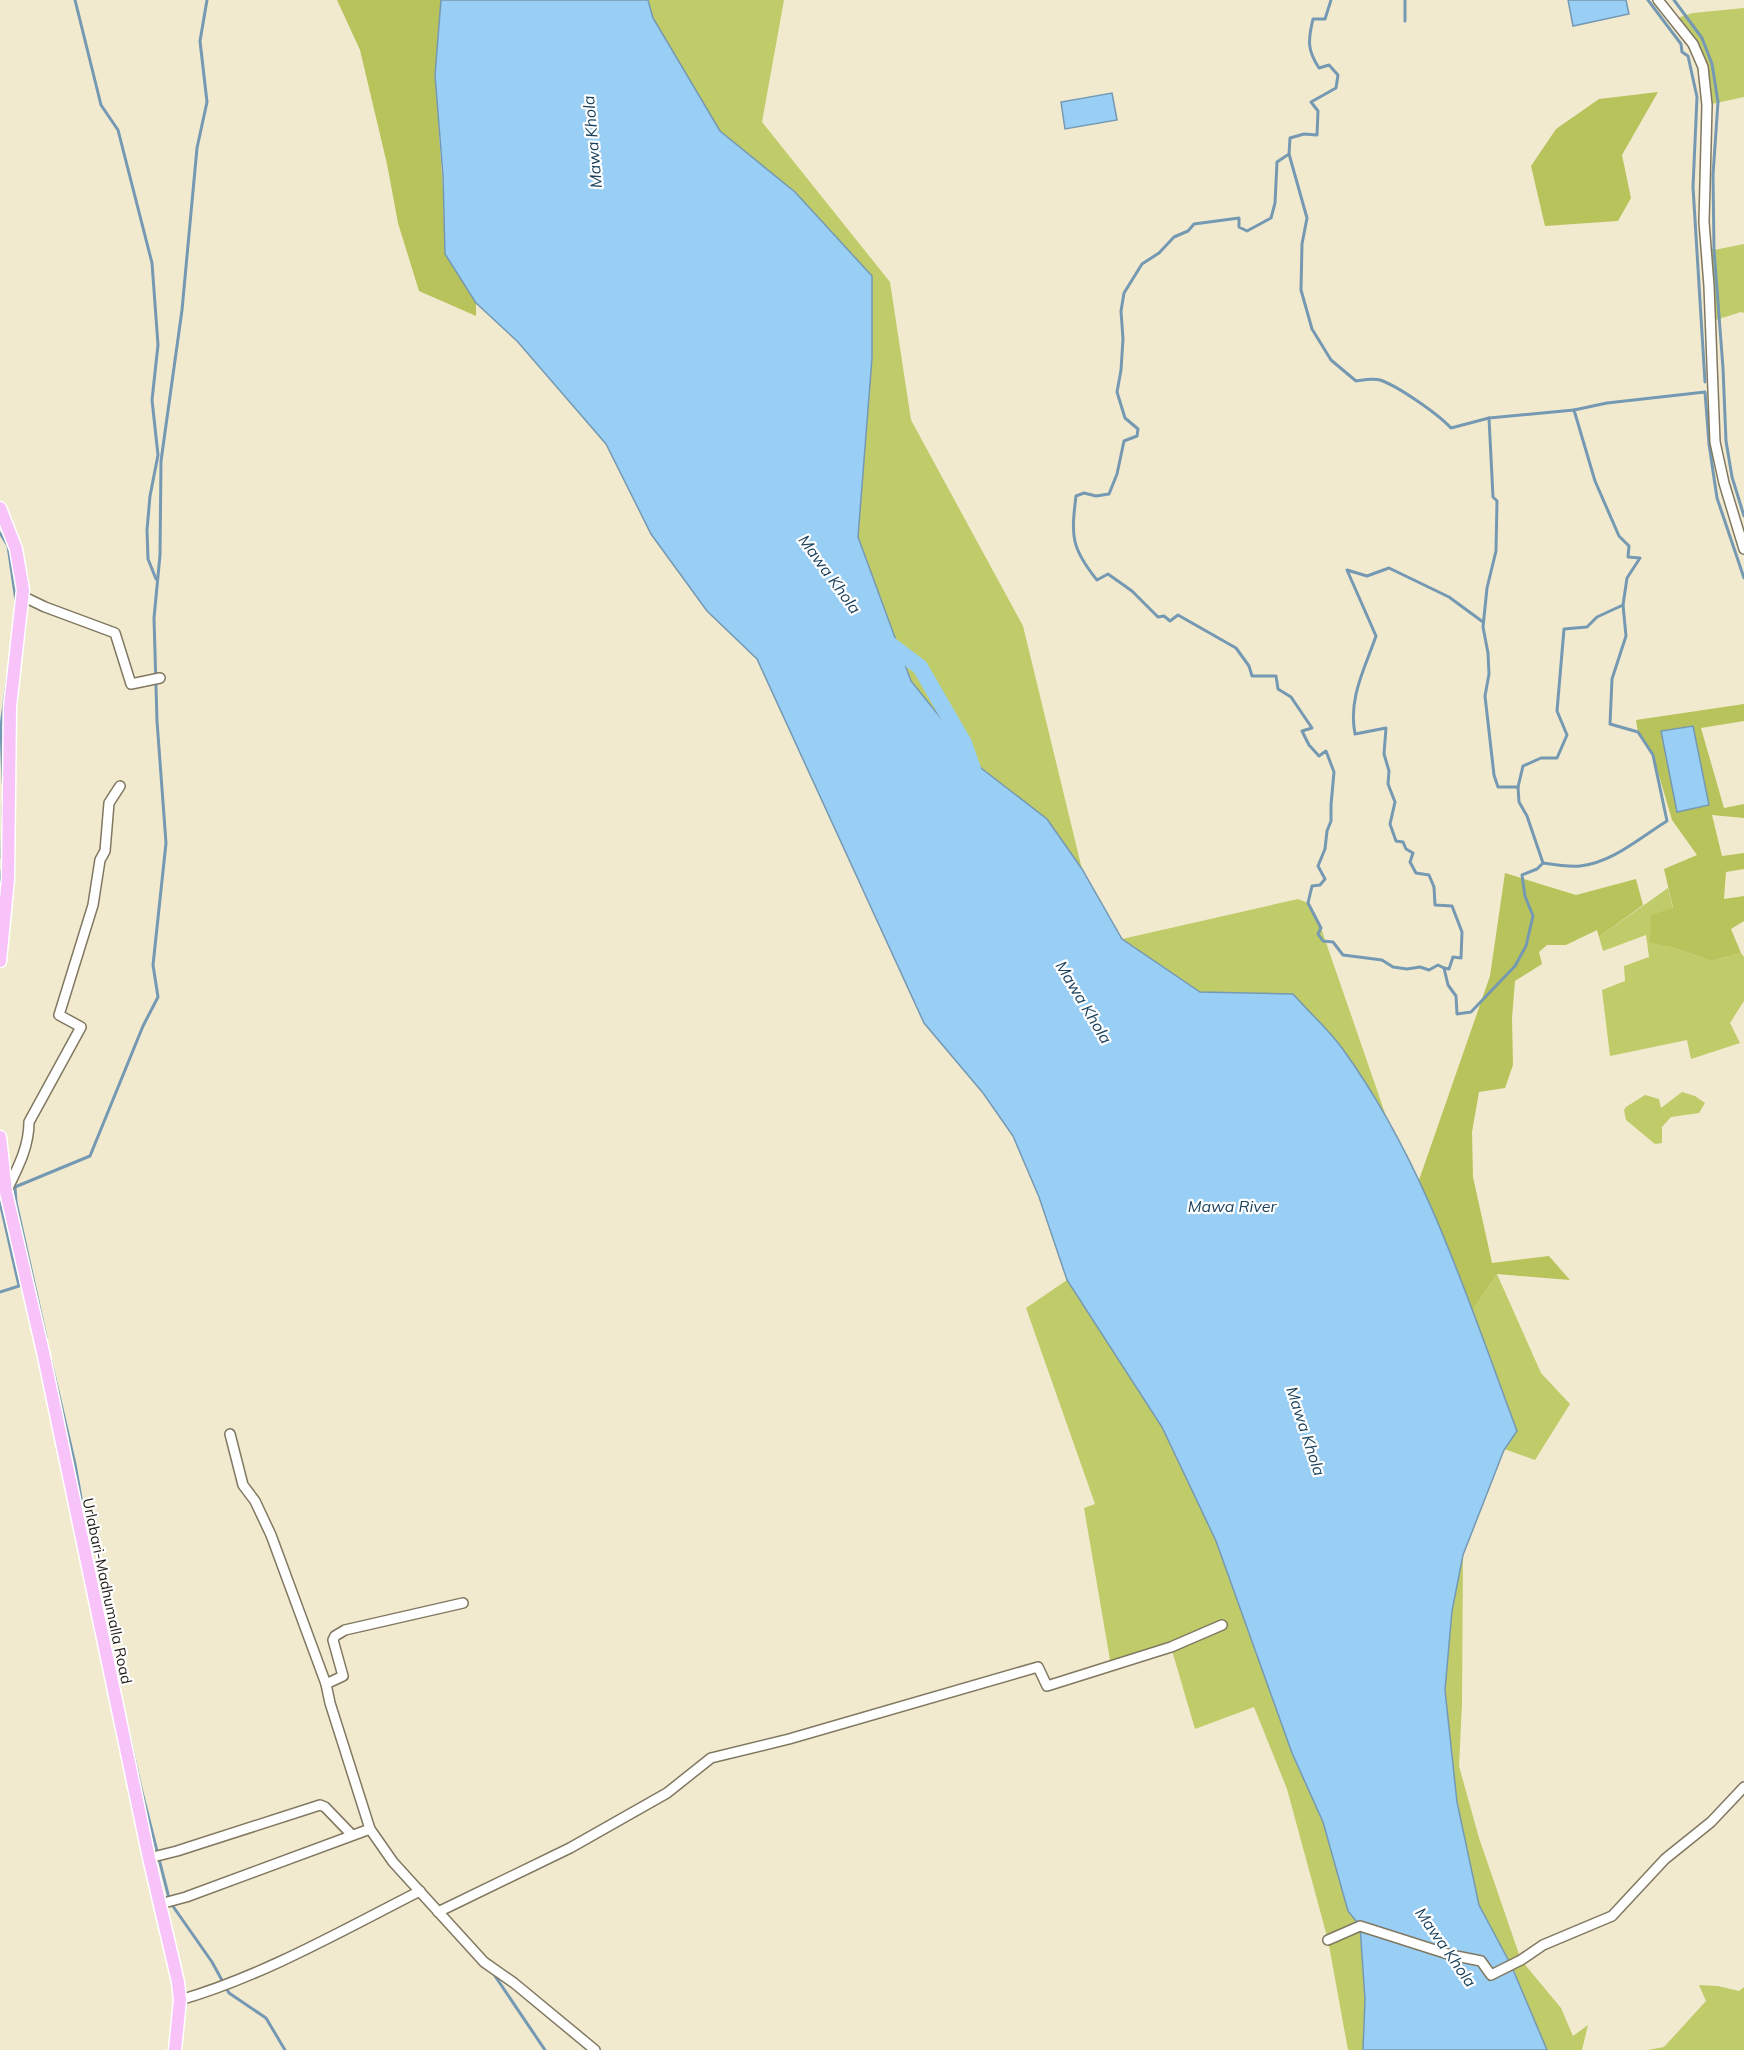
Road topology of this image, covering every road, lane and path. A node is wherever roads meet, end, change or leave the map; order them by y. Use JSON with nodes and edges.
{"nodes":[{"id":1,"x":1658,"y":0,"type":"edge"},
{"id":2,"x":0,"y":508,"type":"edge"},
{"id":3,"x":1744,"y":549,"type":"edge"},
{"id":4,"x":22,"y":596,"type":"junction"},
{"id":5,"x":160,"y":678,"type":"dead end"},
{"id":6,"x":120,"y":786,"type":"dead end"},
{"id":7,"x":0,"y":961,"type":"edge"},
{"id":8,"x":0,"y":1137,"type":"edge"},
{"id":9,"x":3,"y":1193,"type":"edge"},
{"id":10,"x":230,"y":1434,"type":"dead end"},
{"id":11,"x":463,"y":1602,"type":"dead end"},
{"id":12,"x":1222,"y":1625,"type":"dead end"},
{"id":13,"x":326,"y":1684,"type":"junction"},
{"id":14,"x":1744,"y":1787,"type":"edge"},
{"id":15,"x":370,"y":1829,"type":"junction"},
{"id":16,"x":352,"y":1835,"type":"junction"},
{"id":17,"x":149,"y":1858,"type":"junction"},
{"id":18,"x":420,"y":1891,"type":"junction"},
{"id":19,"x":160,"y":1904,"type":"junction"},
{"id":20,"x":438,"y":1912,"type":"junction"},
{"id":21,"x":1328,"y":1940,"type":"dead end"},
{"id":22,"x":180,"y":2001,"type":"junction"},
{"id":23,"x":175,"y":2050,"type":"edge"},
{"id":24,"x":595,"y":2050,"type":"edge"}],
"edges":[{"from":1,"to":3,"type":"street"},
{"from":2,"to":4,"type":"main road"},
{"from":4,"to":5,"type":"street"},
{"from":4,"to":7,"type":"main road"},
{"from":6,"to":9,"type":"street"},
{"from":8,"to":9,"type":"main road","name":"Urlabari-Madhumalla Road"},
{"from":9,"to":17,"type":"main road","name":"Urlabari-Madhumalla Road"},
{"from":10,"to":13,"type":"street"},
{"from":11,"to":13,"type":"street"},
{"from":12,"to":20,"type":"street"},
{"from":13,"to":15,"type":"street"},
{"from":14,"to":21,"type":"street"},
{"from":15,"to":16,"type":"street"},
{"from":15,"to":18,"type":"street"},
{"from":16,"to":17,"type":"street"},
{"from":16,"to":19,"type":"street"},
{"from":17,"to":19,"type":"main road","name":"Urlabari-Madhumalla Road"},
{"from":18,"to":20,"type":"street"},
{"from":18,"to":22,"type":"street"},
{"from":19,"to":22,"type":"main road","name":"Urlabari-Madhumalla Road"},
{"from":20,"to":24,"type":"street"},
{"from":22,"to":23,"type":"main road","name":"Urlabari-Madhumalla Road"}]}
